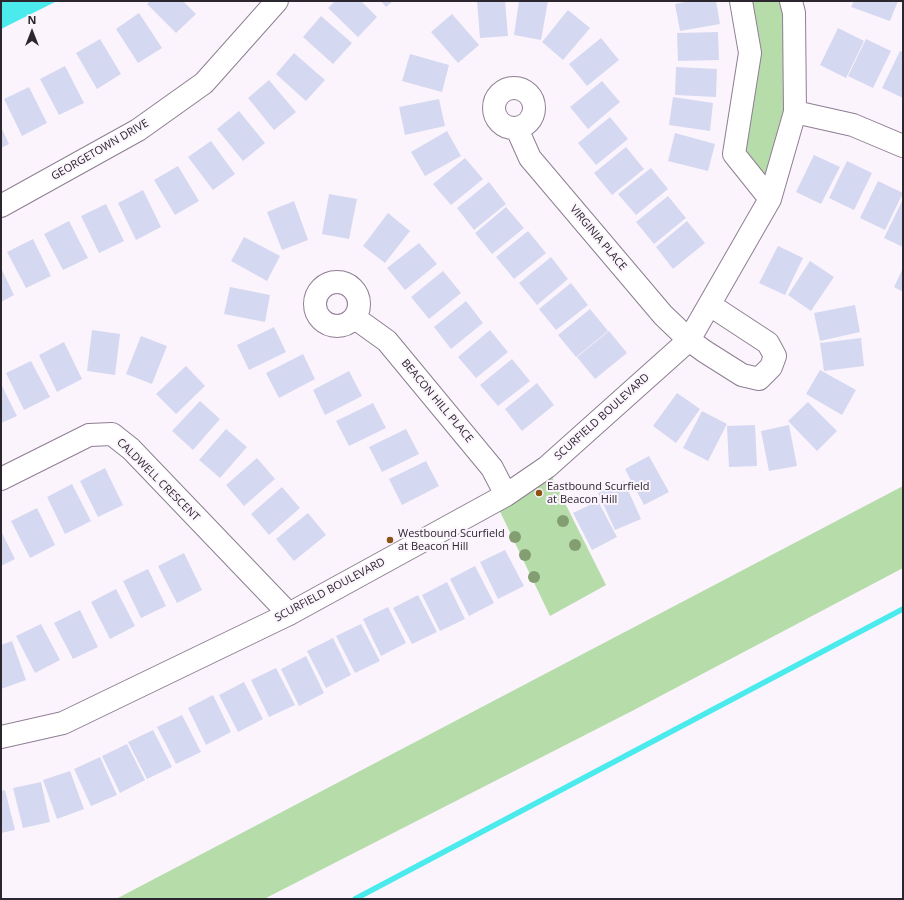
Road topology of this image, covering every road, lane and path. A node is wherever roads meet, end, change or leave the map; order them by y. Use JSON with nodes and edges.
{"nodes":[{"id":1,"x":277,"y":1,"type":"edge"},
{"id":2,"x":741,"y":1,"type":"edge"},
{"id":3,"x":796,"y":5,"type":"edge"},
{"id":4,"x":795,"y":112,"type":"junction"},
{"id":5,"x":517,"y":129,"type":"dead end"},
{"id":6,"x":903,"y":146,"type":"edge"},
{"id":7,"x":770,"y":199,"type":"junction"},
{"id":8,"x":1,"y":206,"type":"edge"},
{"id":9,"x":710,"y":305,"type":"junction"},
{"id":10,"x":355,"y":318,"type":"dead end"},
{"id":11,"x":689,"y":340,"type":"junction"},
{"id":12,"x":1,"y":479,"type":"edge"},
{"id":13,"x":506,"y":495,"type":"junction"},
{"id":14,"x":289,"y":614,"type":"junction"},
{"id":15,"x":1,"y":737,"type":"edge"}],
"edges":[{"from":1,"to":8,"type":"street","name":"GEORGETOWN DRIVE"},
{"from":2,"to":7,"type":"street"},
{"from":3,"to":4,"type":"street","name":"SCURFIELD BOULEVARD"},
{"from":4,"to":6,"type":"street"},
{"from":4,"to":7,"type":"street","name":"SCURFIELD BOULEVARD"},
{"from":5,"to":11,"type":"street","name":"VIRGINIA PLACE"},
{"from":7,"to":9,"type":"street","name":"SCURFIELD BOULEVARD"},
{"from":9,"to":11,"type":"street","name":"SCURFIELD BOULEVARD"},
{"from":9,"to":11,"type":"street","name":"VIRGINIA PLACE"},
{"from":10,"to":13,"type":"street","name":"BEACON HILL PLACE"},
{"from":11,"to":13,"type":"street","name":"SCURFIELD BOULEVARD"},
{"from":12,"to":14,"type":"street","name":"CALDWELL CRESCENT"},
{"from":13,"to":14,"type":"street","name":"SCURFIELD BOULEVARD"},
{"from":14,"to":15,"type":"street","name":"SCURFIELD BOULEVARD"}]}
